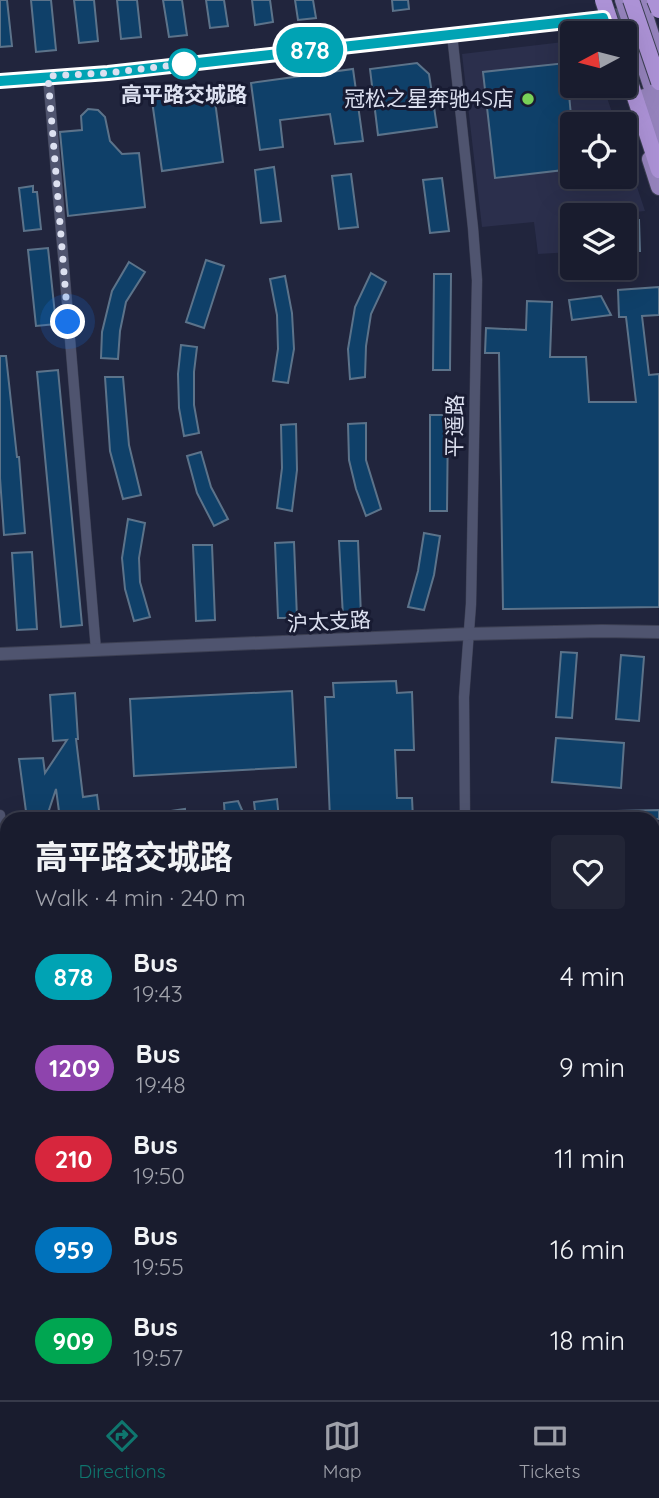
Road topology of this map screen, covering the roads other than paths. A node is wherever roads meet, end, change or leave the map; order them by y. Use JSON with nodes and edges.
{"nodes":[{"id":1,"x":597,"y":0,"type":"edge"},
{"id":2,"x":603,"y":0,"type":"edge"},
{"id":3,"x":632,"y":9,"type":"edge"},
{"id":4,"x":610,"y":21,"type":"edge"},
{"id":5,"x":452,"y":34,"type":"junction"},
{"id":6,"x":659,"y":60,"type":"edge"},
{"id":7,"x":637,"y":75,"type":"edge"},
{"id":8,"x":48,"y":76,"type":"junction"},
{"id":9,"x":659,"y":82,"type":"edge"},
{"id":10,"x":2,"y":83,"type":"edge"},
{"id":11,"x":630,"y":98,"type":"edge"},
{"id":12,"x":635,"y":98,"type":"edge"},
{"id":13,"x":659,"y":110,"type":"edge"},
{"id":14,"x":659,"y":143,"type":"edge"},
{"id":15,"x":659,"y":170,"type":"edge"},
{"id":16,"x":659,"y":187,"type":"edge"},
{"id":17,"x":659,"y":632,"type":"edge"},
{"id":18,"x":468,"y":634,"type":"junction"},
{"id":19,"x":96,"y":650,"type":"junction"},
{"id":20,"x":0,"y":654,"type":"edge"},
{"id":21,"x":465,"y":812,"type":"edge"}],
"edges":[{"from":1,"to":3,"type":"main road"},
{"from":2,"to":4,"type":"highway","bridge":true},
{"from":3,"to":5,"type":"street"},
{"from":3,"to":6,"type":"main road"},
{"from":3,"to":9,"type":"highway","bridge":true},
{"from":3,"to":13,"type":"main road"},
{"from":5,"to":8,"type":"street"},
{"from":5,"to":18,"type":"street","name":"平遥路"},
{"from":7,"to":14,"type":"main road"},
{"from":8,"to":10,"type":"street"},
{"from":8,"to":19,"type":"street"},
{"from":11,"to":16,"type":"main road"},
{"from":12,"to":15,"type":"highway"},
{"from":17,"to":18,"type":"street","name":"沪太支路"},
{"from":18,"to":19,"type":"street","name":"沪太支路"},
{"from":18,"to":21,"type":"street","name":"平遥路"},
{"from":19,"to":20,"type":"street","name":"沪太支路"}]}
